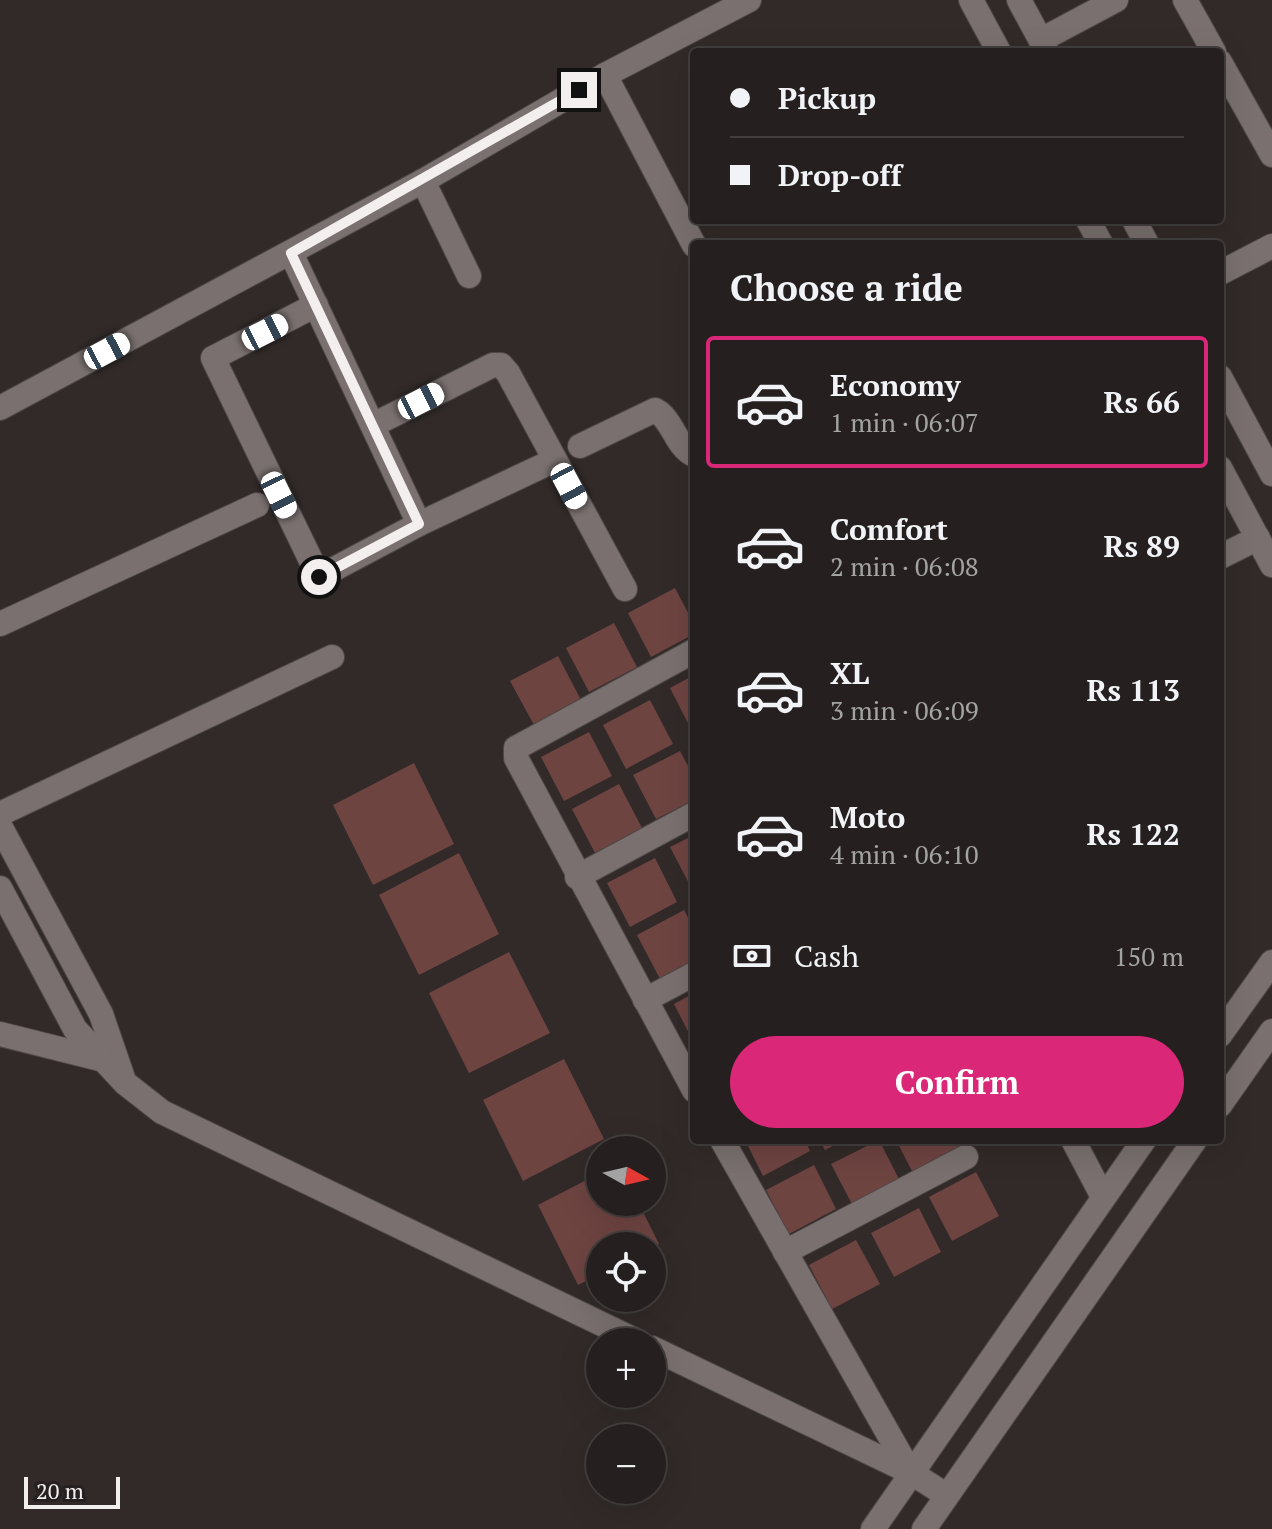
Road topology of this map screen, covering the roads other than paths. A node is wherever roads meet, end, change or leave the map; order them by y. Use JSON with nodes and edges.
{"nodes":[{"id":1,"x":749,"y":0,"type":"edge"},
{"id":2,"x":971,"y":0,"type":"edge"},
{"id":3,"x":1019,"y":0,"type":"edge"},
{"id":4,"x":1116,"y":0,"type":"edge"},
{"id":5,"x":1185,"y":0,"type":"edge"},
{"id":6,"x":1044,"y":46,"type":"edge"},
{"id":7,"x":997,"y":48,"type":"edge"},
{"id":8,"x":1212,"y":48,"type":"edge"},
{"id":9,"x":1224,"y":69,"type":"edge"},
{"id":10,"x":605,"y":75,"type":"junction"},
{"id":11,"x":1272,"y":155,"type":"edge"},
{"id":12,"x":423,"y":181,"type":"junction"},
{"id":13,"x":691,"y":240,"type":"edge"},
{"id":14,"x":1272,"y":246,"type":"edge"},
{"id":15,"x":291,"y":253,"type":"junction"},
{"id":16,"x":1224,"y":271,"type":"edge"},
{"id":17,"x":469,"y":276,"type":"dead end"},
{"id":18,"x":316,"y":305,"type":"junction"},
{"id":19,"x":1224,"y":384,"type":"edge"},
{"id":20,"x":0,"y":408,"type":"edge"},
{"id":21,"x":373,"y":425,"type":"junction"},
{"id":22,"x":580,"y":446,"type":"dead end"},
{"id":23,"x":690,"y":453,"type":"edge"},
{"id":24,"x":555,"y":460,"type":"junction"},
{"id":25,"x":1272,"y":474,"type":"edge"},
{"id":26,"x":1224,"y":475,"type":"edge"},
{"id":27,"x":257,"y":505,"type":"dead end"},
{"id":28,"x":419,"y":524,"type":"junction"},
{"id":29,"x":1258,"y":538,"type":"junction"},
{"id":30,"x":1224,"y":555,"type":"edge"},
{"id":31,"x":1272,"y":565,"type":"edge"},
{"id":32,"x":625,"y":589,"type":"dead end"},
{"id":33,"x":0,"y":624,"type":"edge"},
{"id":34,"x":690,"y":653,"type":"edge"},
{"id":35,"x":332,"y":657,"type":"dead end"},
{"id":36,"x":0,"y":814,"type":"edge"},
{"id":37,"x":690,"y":816,"type":"edge"},
{"id":38,"x":0,"y":826,"type":"edge"},
{"id":39,"x":577,"y":877,"type":"junction"},
{"id":40,"x":0,"y":888,"type":"edge"},
{"id":41,"x":1272,"y":962,"type":"edge"},
{"id":42,"x":690,"y":976,"type":"edge"},
{"id":43,"x":645,"y":1000,"type":"junction"},
{"id":44,"x":1224,"y":1029,"type":"edge"},
{"id":45,"x":1272,"y":1031,"type":"edge"},
{"id":46,"x":0,"y":1034,"type":"edge"},
{"id":47,"x":100,"y":1059,"type":"junction"},
{"id":48,"x":125,"y":1083,"type":"junction"},
{"id":49,"x":690,"y":1083,"type":"edge"},
{"id":50,"x":1224,"y":1099,"type":"edge"},
{"id":51,"x":724,"y":1144,"type":"edge"},
{"id":52,"x":1075,"y":1144,"type":"edge"},
{"id":53,"x":1141,"y":1144,"type":"edge"},
{"id":54,"x":1192,"y":1144,"type":"edge"},
{"id":55,"x":966,"y":1157,"type":"dead end"},
{"id":56,"x":1103,"y":1197,"type":"junction"},
{"id":57,"x":785,"y":1252,"type":"junction"},
{"id":58,"x":610,"y":1328,"type":"edge"},
{"id":59,"x":666,"y":1355,"type":"edge"},
{"id":60,"x":910,"y":1472,"type":"junction"},
{"id":61,"x":946,"y":1495,"type":"junction"},
{"id":62,"x":873,"y":1529,"type":"edge"},
{"id":63,"x":924,"y":1529,"type":"edge"}],
"edges":[{"from":1,"to":10,"type":"street"},
{"from":2,"to":7,"type":"street"},
{"from":3,"to":6,"type":"street"},
{"from":4,"to":6,"type":"street"},
{"from":5,"to":8,"type":"street"},
{"from":9,"to":11,"type":"street"},
{"from":10,"to":12,"type":"street"},
{"from":10,"to":13,"type":"street"},
{"from":12,"to":15,"type":"street"},
{"from":12,"to":17,"type":"street"},
{"from":14,"to":16,"type":"street"},
{"from":15,"to":18,"type":"street"},
{"from":15,"to":20,"type":"street"},
{"from":18,"to":21,"type":"street"},
{"from":18,"to":28,"type":"street"},
{"from":19,"to":25,"type":"street"},
{"from":21,"to":24,"type":"street"},
{"from":21,"to":28,"type":"street"},
{"from":22,"to":23,"type":"street"},
{"from":24,"to":28,"type":"street"},
{"from":24,"to":32,"type":"street"},
{"from":26,"to":29,"type":"street"},
{"from":27,"to":33,"type":"street"},
{"from":29,"to":30,"type":"street"},
{"from":29,"to":31,"type":"street"},
{"from":34,"to":39,"type":"street"},
{"from":35,"to":36,"type":"street"},
{"from":37,"to":39,"type":"street"},
{"from":38,"to":48,"type":"street"},
{"from":39,"to":43,"type":"street"},
{"from":40,"to":47,"type":"street"},
{"from":41,"to":44,"type":"street"},
{"from":42,"to":43,"type":"street"},
{"from":43,"to":49,"type":"street"},
{"from":45,"to":50,"type":"street"},
{"from":46,"to":47,"type":"street"},
{"from":47,"to":48,"type":"street"},
{"from":48,"to":58,"type":"street"},
{"from":51,"to":57,"type":"street"},
{"from":52,"to":56,"type":"street"},
{"from":53,"to":56,"type":"street"},
{"from":54,"to":61,"type":"street"},
{"from":55,"to":57,"type":"street"},
{"from":56,"to":60,"type":"street"},
{"from":57,"to":60,"type":"street"},
{"from":59,"to":60,"type":"street"},
{"from":60,"to":61,"type":"street"},
{"from":60,"to":62,"type":"street"},
{"from":61,"to":63,"type":"street"}]}
